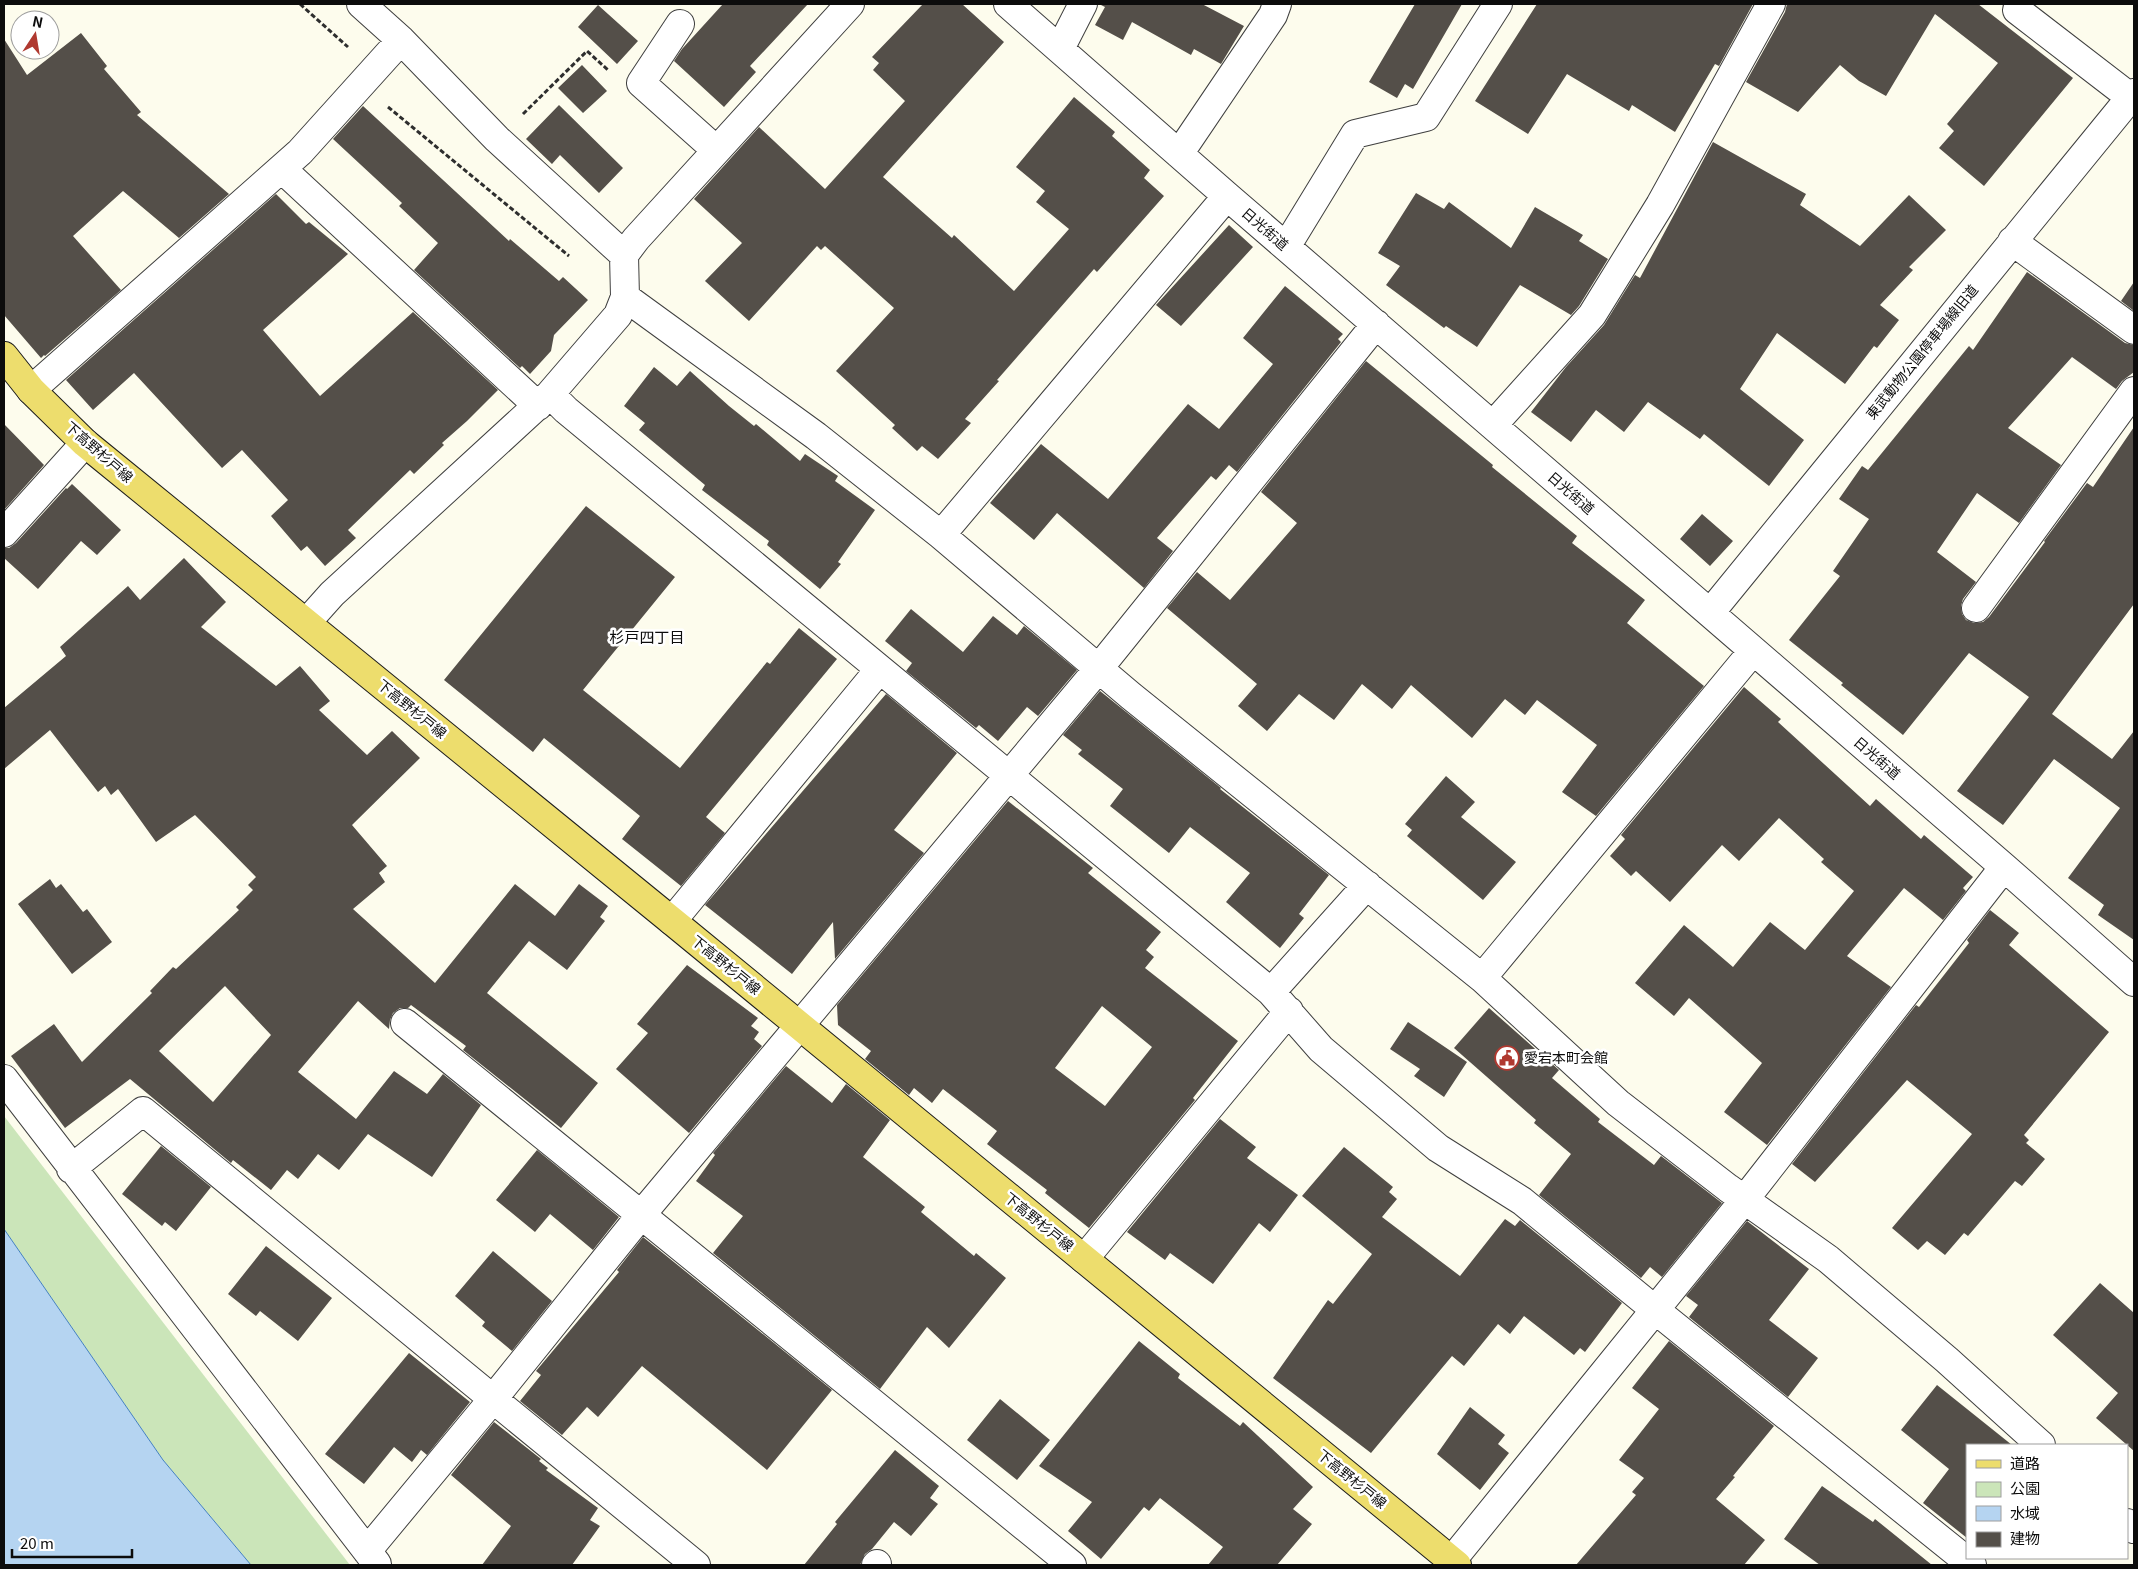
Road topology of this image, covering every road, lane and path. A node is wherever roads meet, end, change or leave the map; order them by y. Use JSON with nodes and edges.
{"nodes":[{"id":1,"x":300,"y":4,"type":"edge"},
{"id":2,"x":361,"y":4,"type":"edge"},
{"id":3,"x":850,"y":4,"type":"edge"},
{"id":4,"x":1008,"y":4,"type":"edge"},
{"id":5,"x":1083,"y":4,"type":"edge"},
{"id":6,"x":1277,"y":4,"type":"edge"},
{"id":7,"x":1498,"y":4,"type":"edge"},
{"id":8,"x":1771,"y":4,"type":"edge"},
{"id":9,"x":2017,"y":10,"type":"dead end"},
{"id":10,"x":680,"y":24,"type":"dead end"},
{"id":11,"x":400,"y":40,"type":"junction"},
{"id":12,"x":1060,"y":49,"type":"junction"},
{"id":13,"x":351,"y":50,"type":"dead end"},
{"id":14,"x":641,"y":83,"type":"junction"},
{"id":15,"x":2132,"y":95,"type":"edge"},
{"id":16,"x":386,"y":105,"type":"dead end"},
{"id":17,"x":479,"y":120,"type":"junction"},
{"id":18,"x":716,"y":150,"type":"junction"},
{"id":19,"x":1179,"y":154,"type":"junction"},
{"id":20,"x":282,"y":169,"type":"junction"},
{"id":21,"x":1227,"y":196,"type":"junction"},
{"id":22,"x":2012,"y":241,"type":"junction"},
{"id":23,"x":1286,"y":247,"type":"junction"},
{"id":24,"x":624,"y":255,"type":"junction"},
{"id":25,"x":576,"y":262,"type":"dead end"},
{"id":26,"x":625,"y":296,"type":"junction"},
{"id":27,"x":1376,"y":324,"type":"junction"},
{"id":28,"x":2134,"y":330,"type":"edge"},
{"id":29,"x":4,"y":356,"type":"edge"},
{"id":30,"x":31,"y":390,"type":"junction"},
{"id":31,"x":2134,"y":391,"type":"edge"},
{"id":32,"x":544,"y":400,"type":"junction"},
{"id":33,"x":1493,"y":425,"type":"junction"},
{"id":34,"x":84,"y":443,"type":"junction"},
{"id":35,"x":4,"y":533,"type":"edge"},
{"id":36,"x":941,"y":535,"type":"junction"},
{"id":37,"x":1976,"y":608,"type":"dead end"},
{"id":38,"x":1710,"y":613,"type":"junction"},
{"id":39,"x":307,"y":622,"type":"junction"},
{"id":40,"x":1754,"y":651,"type":"junction"},
{"id":41,"x":1100,"y":668,"type":"junction"},
{"id":42,"x":879,"y":670,"type":"junction"},
{"id":43,"x":1010,"y":776,"type":"junction"},
{"id":44,"x":2004,"y":867,"type":"junction"},
{"id":45,"x":1367,"y":885,"type":"junction"},
{"id":46,"x":672,"y":921,"type":"junction"},
{"id":47,"x":1482,"y":978,"type":"junction"},
{"id":48,"x":2134,"y":982,"type":"edge"},
{"id":49,"x":1280,"y":1002,"type":"junction"},
{"id":50,"x":405,"y":1023,"type":"dead end"},
{"id":51,"x":799,"y":1026,"type":"junction"},
{"id":52,"x":4,"y":1079,"type":"edge"},
{"id":53,"x":71,"y":1169,"type":"junction"},
{"id":54,"x":1745,"y":1199,"type":"junction"},
{"id":55,"x":641,"y":1215,"type":"junction"},
{"id":56,"x":1084,"y":1259,"type":"junction"},
{"id":57,"x":1654,"y":1309,"type":"junction"},
{"id":58,"x":493,"y":1398,"type":"junction"},
{"id":59,"x":2040,"y":1444,"type":"edge"},
{"id":60,"x":372,"y":1558,"type":"edge"},
{"id":61,"x":1452,"y":1564,"type":"edge"},
{"id":62,"x":696,"y":1565,"type":"edge"},
{"id":63,"x":1072,"y":1565,"type":"edge"},
{"id":64,"x":1972,"y":1565,"type":"edge"}],
"edges":[{"from":1,"to":13,"type":"path"},
{"from":2,"to":11,"type":"street"},
{"from":3,"to":18,"type":"street"},
{"from":4,"to":12,"type":"street","name":"日光街道"},
{"from":5,"to":12,"type":"street"},
{"from":6,"to":19,"type":"street"},
{"from":7,"to":23,"type":"street"},
{"from":8,"to":33,"type":"street"},
{"from":9,"to":15,"type":"street"},
{"from":10,"to":14,"type":"street"},
{"from":11,"to":17,"type":"street"},
{"from":11,"to":20,"type":"street"},
{"from":12,"to":19,"type":"street","name":"日光街道"},
{"from":14,"to":17,"type":"path"},
{"from":14,"to":18,"type":"street"},
{"from":15,"to":22,"type":"street","name":"東武動物公園停車場線旧道"},
{"from":16,"to":25,"type":"path"},
{"from":17,"to":24,"type":"street"},
{"from":18,"to":24,"type":"street"},
{"from":19,"to":21,"type":"street","name":"日光街道"},
{"from":20,"to":30,"type":"street"},
{"from":20,"to":32,"type":"street"},
{"from":21,"to":23,"type":"street","name":"日光街道"},
{"from":21,"to":36,"type":"street"},
{"from":22,"to":28,"type":"street"},
{"from":22,"to":38,"type":"street","name":"東武動物公園停車場線旧道"},
{"from":23,"to":27,"type":"street","name":"日光街道"},
{"from":24,"to":26,"type":"street"},
{"from":26,"to":32,"type":"street"},
{"from":26,"to":36,"type":"street"},
{"from":27,"to":33,"type":"street","name":"日光街道"},
{"from":27,"to":41,"type":"street"},
{"from":29,"to":30,"type":"main road","name":"下高野杉戸線"},
{"from":30,"to":34,"type":"main road","name":"下高野杉戸線"},
{"from":31,"to":37,"type":"street"},
{"from":32,"to":39,"type":"street"},
{"from":32,"to":42,"type":"street"},
{"from":33,"to":38,"type":"street","name":"日光街道"},
{"from":34,"to":35,"type":"street"},
{"from":34,"to":39,"type":"main road","name":"下高野杉戸線"},
{"from":36,"to":41,"type":"street"},
{"from":38,"to":40,"type":"street","name":"日光街道"},
{"from":39,"to":46,"type":"main road","name":"下高野杉戸線"},
{"from":40,"to":44,"type":"street","name":"日光街道"},
{"from":40,"to":47,"type":"street"},
{"from":41,"to":43,"type":"street"},
{"from":41,"to":45,"type":"street"},
{"from":42,"to":43,"type":"street"},
{"from":42,"to":46,"type":"street"},
{"from":43,"to":49,"type":"street"},
{"from":43,"to":51,"type":"street"},
{"from":44,"to":48,"type":"street","name":"日光街道"},
{"from":44,"to":54,"type":"street"},
{"from":45,"to":47,"type":"street"},
{"from":45,"to":49,"type":"street"},
{"from":46,"to":51,"type":"main road","name":"下高野杉戸線"},
{"from":47,"to":54,"type":"street"},
{"from":49,"to":56,"type":"street"},
{"from":49,"to":57,"type":"street"},
{"from":50,"to":55,"type":"street"},
{"from":51,"to":55,"type":"street"},
{"from":51,"to":56,"type":"main road","name":"下高野杉戸線"},
{"from":52,"to":53,"type":"street"},
{"from":53,"to":58,"type":"street"},
{"from":53,"to":60,"type":"street"},
{"from":54,"to":57,"type":"street"},
{"from":54,"to":59,"type":"street"},
{"from":55,"to":58,"type":"street"},
{"from":55,"to":63,"type":"street"},
{"from":56,"to":61,"type":"main road","name":"下高野杉戸線"},
{"from":57,"to":61,"type":"street"},
{"from":57,"to":64,"type":"street"},
{"from":58,"to":60,"type":"street"},
{"from":58,"to":62,"type":"street"}]}
